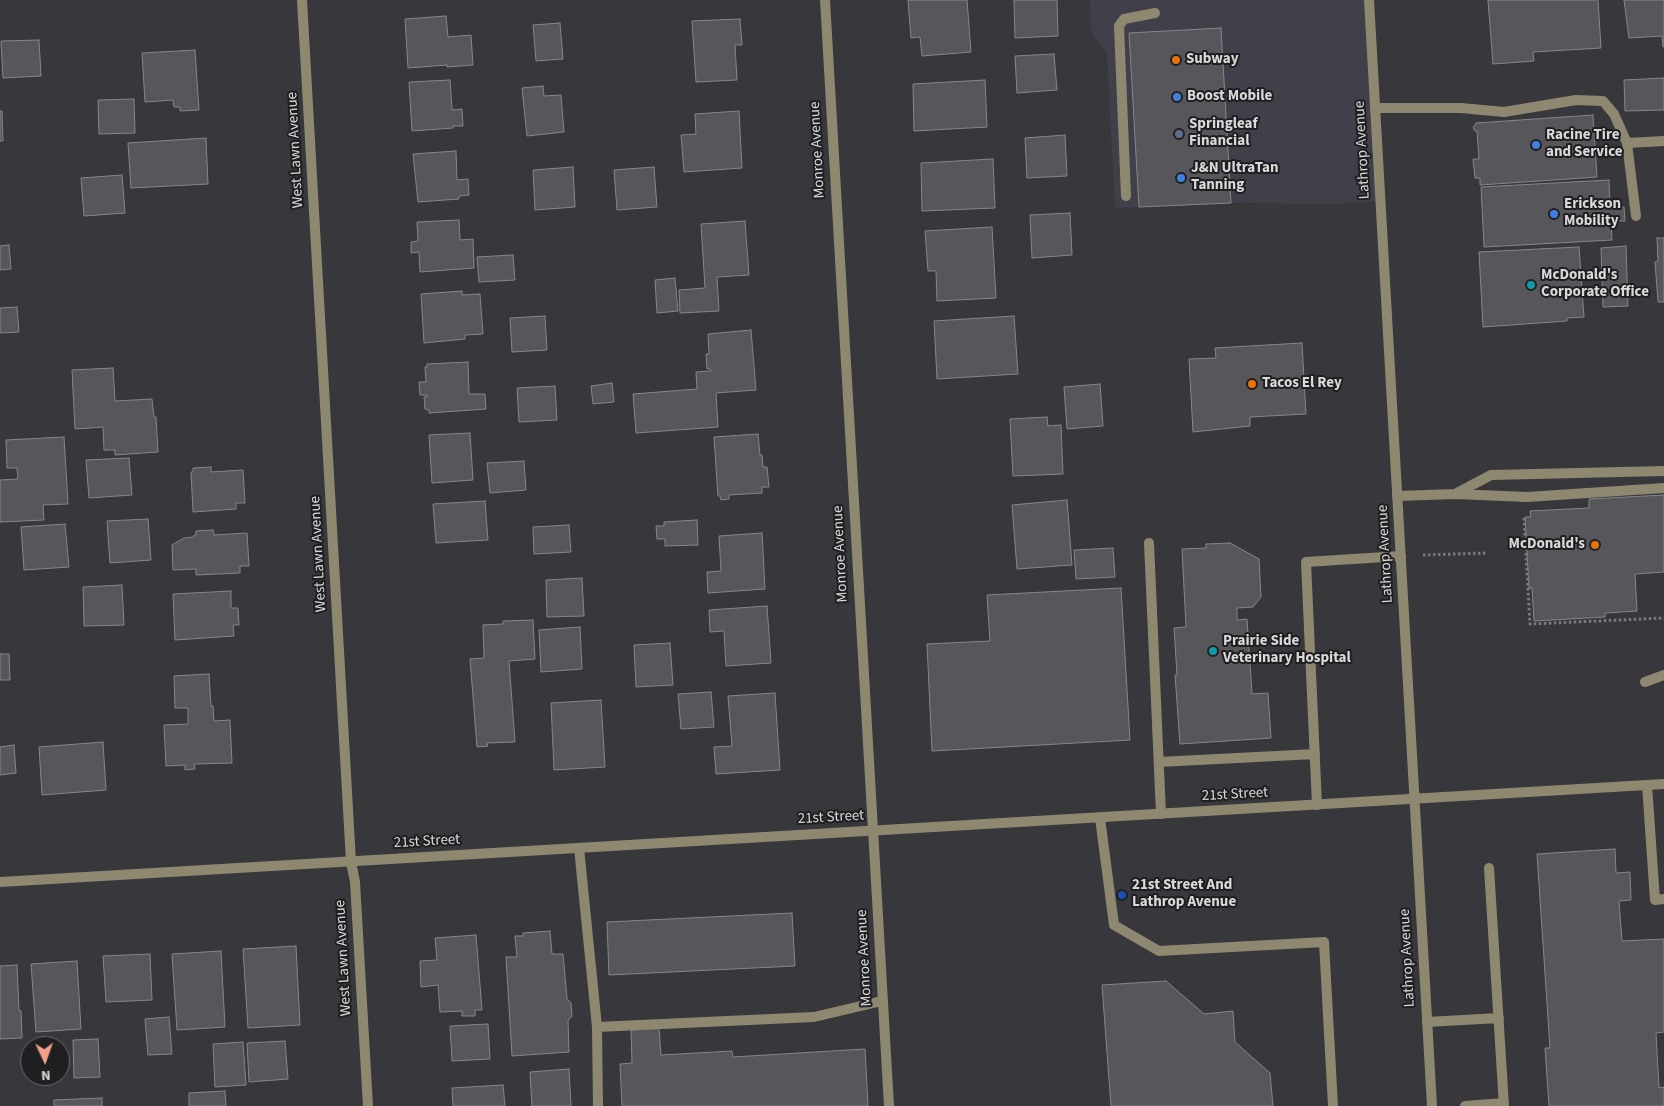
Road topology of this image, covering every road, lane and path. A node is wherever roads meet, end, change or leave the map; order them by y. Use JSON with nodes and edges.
{"nodes":[{"id":1,"x":302,"y":0,"type":"edge"},
{"id":2,"x":825,"y":0,"type":"edge"},
{"id":3,"x":1369,"y":0,"type":"edge"},
{"id":4,"x":1155,"y":13,"type":"dead end"},
{"id":5,"x":1375,"y":108,"type":"junction"},
{"id":6,"x":1664,"y":141,"type":"edge"},
{"id":7,"x":1627,"y":143,"type":"junction"},
{"id":8,"x":1126,"y":196,"type":"dead end"},
{"id":9,"x":1636,"y":216,"type":"dead end"},
{"id":10,"x":1664,"y":471,"type":"edge"},
{"id":11,"x":1664,"y":488,"type":"edge"},
{"id":12,"x":1455,"y":494,"type":"junction"},
{"id":13,"x":1397,"y":496,"type":"junction"},
{"id":14,"x":1523,"y":514,"type":"dead end"},
{"id":15,"x":1149,"y":543,"type":"dead end"},
{"id":16,"x":1487,"y":553,"type":"dead end"},
{"id":17,"x":1401,"y":556,"type":"junction"},
{"id":18,"x":1664,"y":618,"type":"edge"},
{"id":19,"x":1664,"y":675,"type":"edge"},
{"id":20,"x":1646,"y":682,"type":"dead end"},
{"id":21,"x":1315,"y":754,"type":"junction"},
{"id":22,"x":1159,"y":762,"type":"junction"},
{"id":23,"x":1664,"y":784,"type":"edge"},
{"id":24,"x":1647,"y":785,"type":"junction"},
{"id":25,"x":1414,"y":799,"type":"junction"},
{"id":26,"x":1317,"y":805,"type":"junction"},
{"id":27,"x":1161,"y":814,"type":"junction"},
{"id":28,"x":1100,"y":818,"type":"junction"},
{"id":29,"x":872,"y":831,"type":"junction"},
{"id":30,"x":579,"y":848,"type":"junction"},
{"id":31,"x":351,"y":862,"type":"junction"},
{"id":32,"x":1489,"y":868,"type":"dead end"},
{"id":33,"x":0,"y":882,"type":"edge"},
{"id":34,"x":1664,"y":899,"type":"edge"},
{"id":35,"x":882,"y":1001,"type":"junction"},
{"id":36,"x":1498,"y":1018,"type":"junction"},
{"id":37,"x":1427,"y":1022,"type":"junction"},
{"id":38,"x":597,"y":1027,"type":"junction"},
{"id":39,"x":1504,"y":1105,"type":"edge"},
{"id":40,"x":368,"y":1106,"type":"edge"},
{"id":41,"x":598,"y":1106,"type":"edge"},
{"id":42,"x":889,"y":1106,"type":"edge"},
{"id":43,"x":1334,"y":1106,"type":"edge"},
{"id":44,"x":1432,"y":1106,"type":"edge"},
{"id":45,"x":1465,"y":1106,"type":"edge"}],
"edges":[{"from":1,"to":31,"type":"street","name":"West Lawn Avenue"},
{"from":2,"to":29,"type":"street","name":"Monroe Avenue"},
{"from":3,"to":5,"type":"street","name":"Lathrop Avenue"},
{"from":4,"to":8,"type":"street"},
{"from":5,"to":7,"type":"street"},
{"from":5,"to":13,"type":"street","name":"Lathrop Avenue"},
{"from":6,"to":7,"type":"street"},
{"from":7,"to":9,"type":"street"},
{"from":10,"to":12,"type":"street"},
{"from":11,"to":12,"type":"street"},
{"from":12,"to":13,"type":"street"},
{"from":13,"to":17,"type":"street","name":"Lathrop Avenue"},
{"from":14,"to":18,"type":"path"},
{"from":15,"to":22,"type":"street"},
{"from":16,"to":17,"type":"path"},
{"from":17,"to":21,"type":"street"},
{"from":17,"to":25,"type":"street","name":"Lathrop Avenue"},
{"from":19,"to":20,"type":"street"},
{"from":21,"to":22,"type":"street"},
{"from":21,"to":26,"type":"street"},
{"from":22,"to":27,"type":"street"},
{"from":23,"to":24,"type":"street","name":"21st Street"},
{"from":24,"to":25,"type":"street","name":"21st Street"},
{"from":24,"to":34,"type":"street"},
{"from":25,"to":26,"type":"street","name":"21st Street"},
{"from":25,"to":37,"type":"street","name":"Lathrop Avenue"},
{"from":26,"to":27,"type":"street","name":"21st Street"},
{"from":27,"to":28,"type":"street","name":"21st Street"},
{"from":28,"to":29,"type":"street","name":"21st Street"},
{"from":28,"to":43,"type":"street"},
{"from":29,"to":30,"type":"street","name":"21st Street"},
{"from":29,"to":35,"type":"street","name":"Monroe Avenue"},
{"from":30,"to":31,"type":"street","name":"21st Street"},
{"from":30,"to":38,"type":"street"},
{"from":31,"to":33,"type":"street","name":"21st Street"},
{"from":31,"to":40,"type":"street","name":"West Lawn Avenue"},
{"from":32,"to":36,"type":"street"},
{"from":35,"to":38,"type":"street"},
{"from":35,"to":42,"type":"street","name":"Monroe Avenue"},
{"from":36,"to":37,"type":"street"},
{"from":36,"to":39,"type":"street"},
{"from":37,"to":44,"type":"street","name":"Lathrop Avenue"},
{"from":38,"to":41,"type":"street"},
{"from":39,"to":45,"type":"street"}]}
